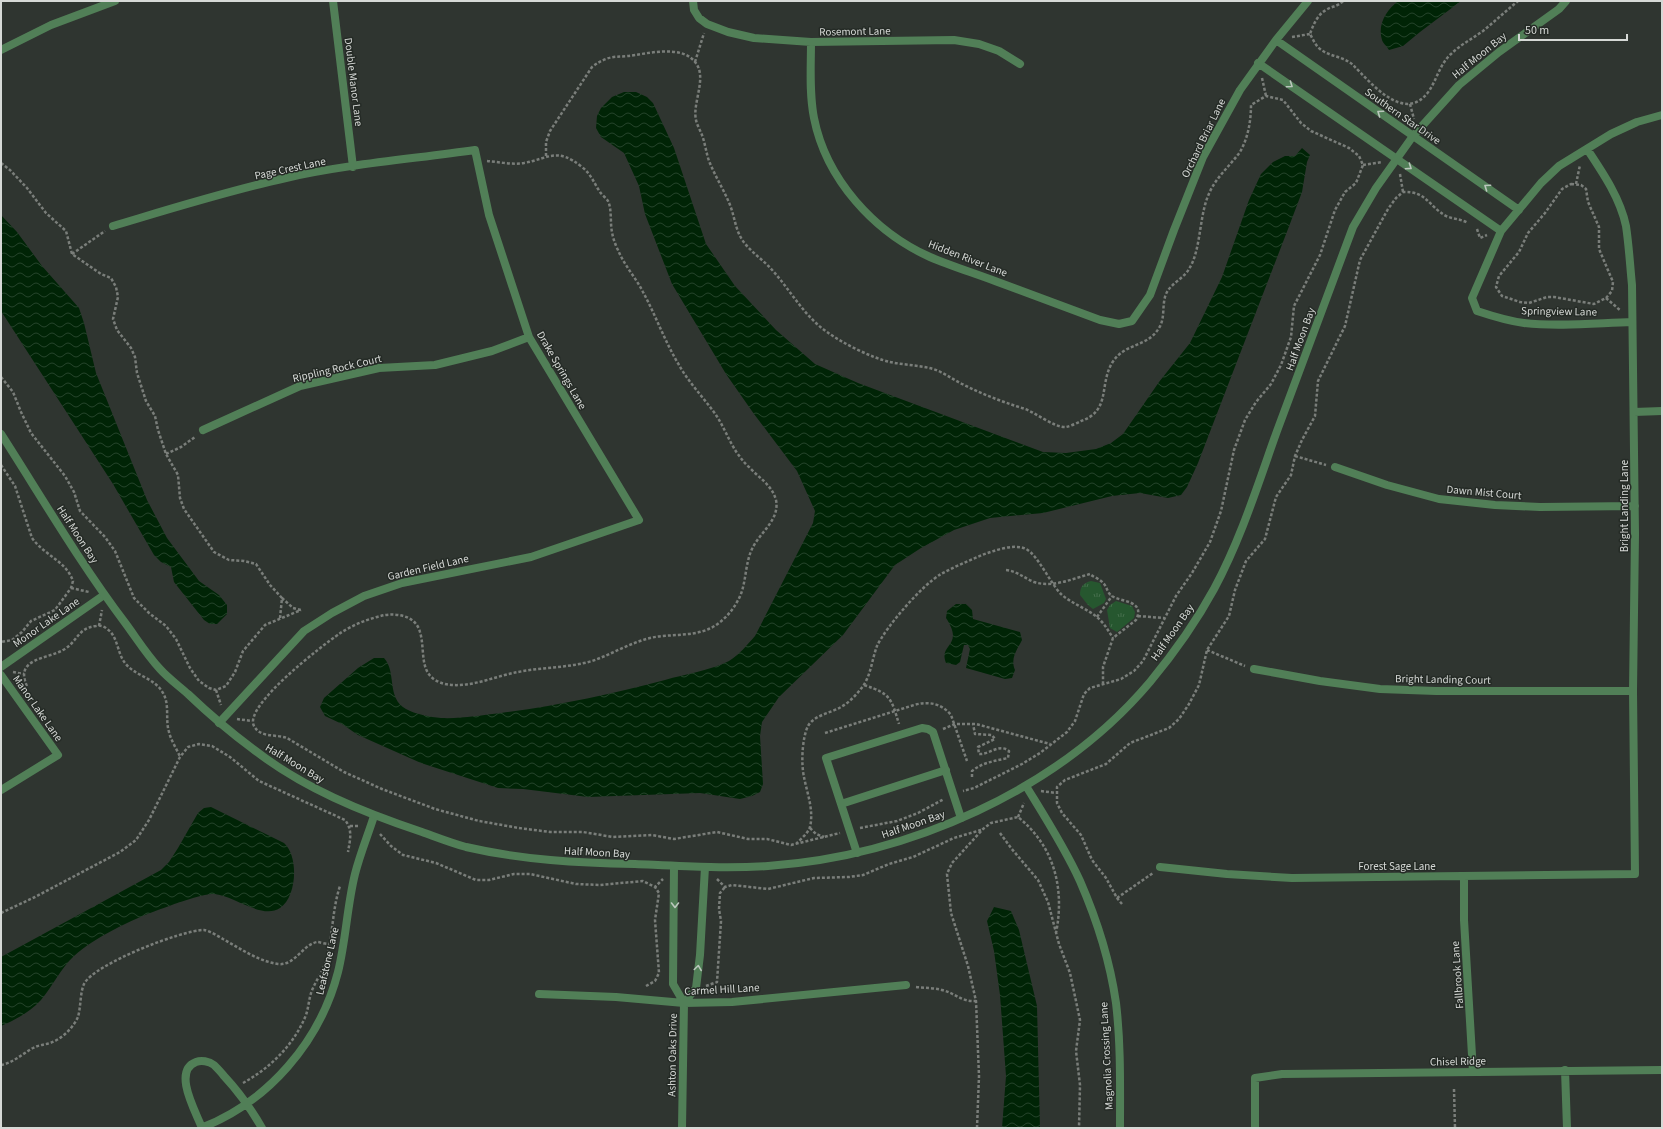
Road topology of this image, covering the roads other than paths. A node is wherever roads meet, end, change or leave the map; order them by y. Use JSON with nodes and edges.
{"nodes":[{"id":1,"x":115,"y":1,"type":"edge"},
{"id":2,"x":332,"y":1,"type":"edge"},
{"id":3,"x":693,"y":1,"type":"edge"},
{"id":4,"x":1308,"y":1,"type":"edge"},
{"id":5,"x":1566,"y":1,"type":"edge"},
{"id":6,"x":1276,"y":40,"type":"junction"},
{"id":7,"x":811,"y":42,"type":"junction"},
{"id":8,"x":1,"y":50,"type":"edge"},
{"id":9,"x":1258,"y":63,"type":"junction"},
{"id":10,"x":1020,"y":64,"type":"dead end"},
{"id":11,"x":1662,"y":115,"type":"edge"},
{"id":12,"x":1413,"y":136,"type":"junction"},
{"id":13,"x":1587,"y":149,"type":"junction"},
{"id":14,"x":475,"y":150,"type":"joint"},
{"id":15,"x":1397,"y":159,"type":"junction"},
{"id":16,"x":354,"y":167,"type":"junction"},
{"id":17,"x":1519,"y":210,"type":"junction"},
{"id":18,"x":113,"y":226,"type":"road end"},
{"id":19,"x":1502,"y":231,"type":"junction"},
{"id":20,"x":1132,"y":321,"type":"joint"},
{"id":21,"x":1632,"y":322,"type":"junction"},
{"id":22,"x":529,"y":337,"type":"junction"},
{"id":23,"x":1662,"y":411,"type":"edge"},
{"id":24,"x":1634,"y":412,"type":"junction"},
{"id":25,"x":203,"y":430,"type":"road end"},
{"id":26,"x":1,"y":434,"type":"edge"},
{"id":27,"x":1336,"y":467,"type":"road end"},
{"id":28,"x":1635,"y":506,"type":"junction"},
{"id":29,"x":639,"y":520,"type":"joint"},
{"id":30,"x":104,"y":595,"type":"junction"},
{"id":31,"x":1,"y":667,"type":"edge"},
{"id":32,"x":1254,"y":669,"type":"road end"},
{"id":33,"x":1,"y":675,"type":"edge"},
{"id":34,"x":1633,"y":691,"type":"junction"},
{"id":35,"x":219,"y":723,"type":"junction"},
{"id":36,"x":946,"y":770,"type":"junction"},
{"id":37,"x":1026,"y":786,"type":"junction"},
{"id":38,"x":1,"y":790,"type":"edge"},
{"id":39,"x":841,"y":804,"type":"junction"},
{"id":40,"x":374,"y":816,"type":"junction"},
{"id":41,"x":961,"y":818,"type":"junction"},
{"id":42,"x":857,"y":853,"type":"junction"},
{"id":43,"x":674,"y":866,"type":"junction"},
{"id":44,"x":705,"y":867,"type":"junction"},
{"id":45,"x":1160,"y":867,"type":"road end"},
{"id":46,"x":1634,"y":874,"type":"joint"},
{"id":47,"x":1464,"y":877,"type":"junction"},
{"id":48,"x":906,"y":985,"type":"road end"},
{"id":49,"x":539,"y":994,"type":"dead end"},
{"id":50,"x":684,"y":1003,"type":"junction"},
{"id":51,"x":1565,"y":1070,"type":"junction"},
{"id":52,"x":1662,"y":1070,"type":"edge"},
{"id":53,"x":1473,"y":1072,"type":"junction"},
{"id":54,"x":247,"y":1103,"type":"junction"},
{"id":55,"x":201,"y":1128,"type":"edge"},
{"id":56,"x":262,"y":1128,"type":"edge"},
{"id":57,"x":682,"y":1128,"type":"edge"},
{"id":58,"x":1120,"y":1128,"type":"edge"},
{"id":59,"x":1255,"y":1128,"type":"edge"},
{"id":60,"x":1567,"y":1128,"type":"edge"}],
"edges":[{"from":1,"to":8,"type":"street"},
{"from":2,"to":16,"type":"street","name":"Double Manor Lane"},
{"from":3,"to":7,"type":"street","name":"Rosemont Lane"},
{"from":4,"to":6,"type":"street","name":"Orchard Briar Lane"},
{"from":5,"to":12,"type":"street","name":"Half Moon Bay"},
{"from":6,"to":9,"type":"street","name":"Orchard Briar Lane"},
{"from":12,"to":6,"type":"street","name":"Southern Star Drive","one_way":true},
{"from":7,"to":10,"type":"street","name":"Rosemont Lane"},
{"from":7,"to":20,"type":"street","name":"Hidden River Lane"},
{"from":9,"to":15,"type":"street","one_way":true},
{"from":9,"to":20,"type":"street","name":"Orchard Briar Lane"},
{"from":11,"to":13,"type":"street"},
{"from":12,"to":15,"type":"street","name":"Half Moon Bay"},
{"from":17,"to":12,"type":"street","name":"Southern Star Drive","one_way":true},
{"from":13,"to":17,"type":"street"},
{"from":13,"to":21,"type":"street","name":"Bright Landing Lane"},
{"from":14,"to":16,"type":"street","name":"Page Crest Lane"},
{"from":14,"to":22,"type":"street","name":"Drake Springs Lane"},
{"from":15,"to":19,"type":"street","one_way":true},
{"from":15,"to":37,"type":"street","name":"Half Moon Bay"},
{"from":16,"to":18,"type":"street","name":"Page Crest Lane"},
{"from":17,"to":19,"type":"street"},
{"from":19,"to":21,"type":"street","name":"Springview Lane"},
{"from":21,"to":24,"type":"street","name":"Bright Landing Lane"},
{"from":22,"to":25,"type":"street","name":"Rippling Rock Court"},
{"from":22,"to":29,"type":"street","name":"Drake Springs Lane"},
{"from":23,"to":24,"type":"street"},
{"from":24,"to":28,"type":"street","name":"Bright Landing Lane"},
{"from":26,"to":30,"type":"street","name":"Half Moon Bay"},
{"from":27,"to":28,"type":"street","name":"Dawn Mist Court"},
{"from":28,"to":34,"type":"street","name":"Bright Landing Lane"},
{"from":29,"to":35,"type":"street","name":"Garden Field Lane"},
{"from":30,"to":31,"type":"street","name":"Monor Lake Lane"},
{"from":30,"to":35,"type":"street","name":"Half Moon Bay"},
{"from":32,"to":34,"type":"street","name":"Bright Landing Court"},
{"from":33,"to":38,"type":"street","name":"Manor Lake Lane"},
{"from":34,"to":46,"type":"street","name":"Bright Landing Lane"},
{"from":35,"to":40,"type":"street","name":"Half Moon Bay"},
{"from":36,"to":39,"type":"street"},
{"from":36,"to":39,"type":"street"},
{"from":36,"to":41,"type":"street"},
{"from":37,"to":41,"type":"street","name":"Half Moon Bay"},
{"from":37,"to":58,"type":"street","name":"Magnolia Crossing Lane"},
{"from":39,"to":42,"type":"street"},
{"from":40,"to":43,"type":"street","name":"Half Moon Bay"},
{"from":40,"to":54,"type":"street","name":"Leafstone Lane"},
{"from":41,"to":42,"type":"street","name":"Half Moon Bay"},
{"from":42,"to":44,"type":"street","name":"Half Moon Bay"},
{"from":43,"to":44,"type":"street","name":"Half Moon Bay"},
{"from":43,"to":50,"type":"street","name":"Ashton Oaks Drive","one_way":true},
{"from":50,"to":44,"type":"street","one_way":true},
{"from":45,"to":47,"type":"street","name":"Forest Sage Lane"},
{"from":46,"to":47,"type":"street","name":"Forest Sage Lane"},
{"from":47,"to":53,"type":"street","name":"Fallbrook Lane"},
{"from":48,"to":50,"type":"street","name":"Carmel Hill Lane"},
{"from":49,"to":50,"type":"street","name":"Carmel Hill Lane"},
{"from":50,"to":57,"type":"street","name":"Ashton Oaks Drive"},
{"from":51,"to":52,"type":"street","name":"Chisel Ridge"},
{"from":51,"to":53,"type":"street","name":"Chisel Ridge"},
{"from":51,"to":60,"type":"street"},
{"from":53,"to":59,"type":"street","name":"Chisel Ridge"},
{"from":54,"to":55,"type":"street","name":"Leafstone Lane"},
{"from":54,"to":55,"type":"street"},
{"from":54,"to":56,"type":"street"}]}
